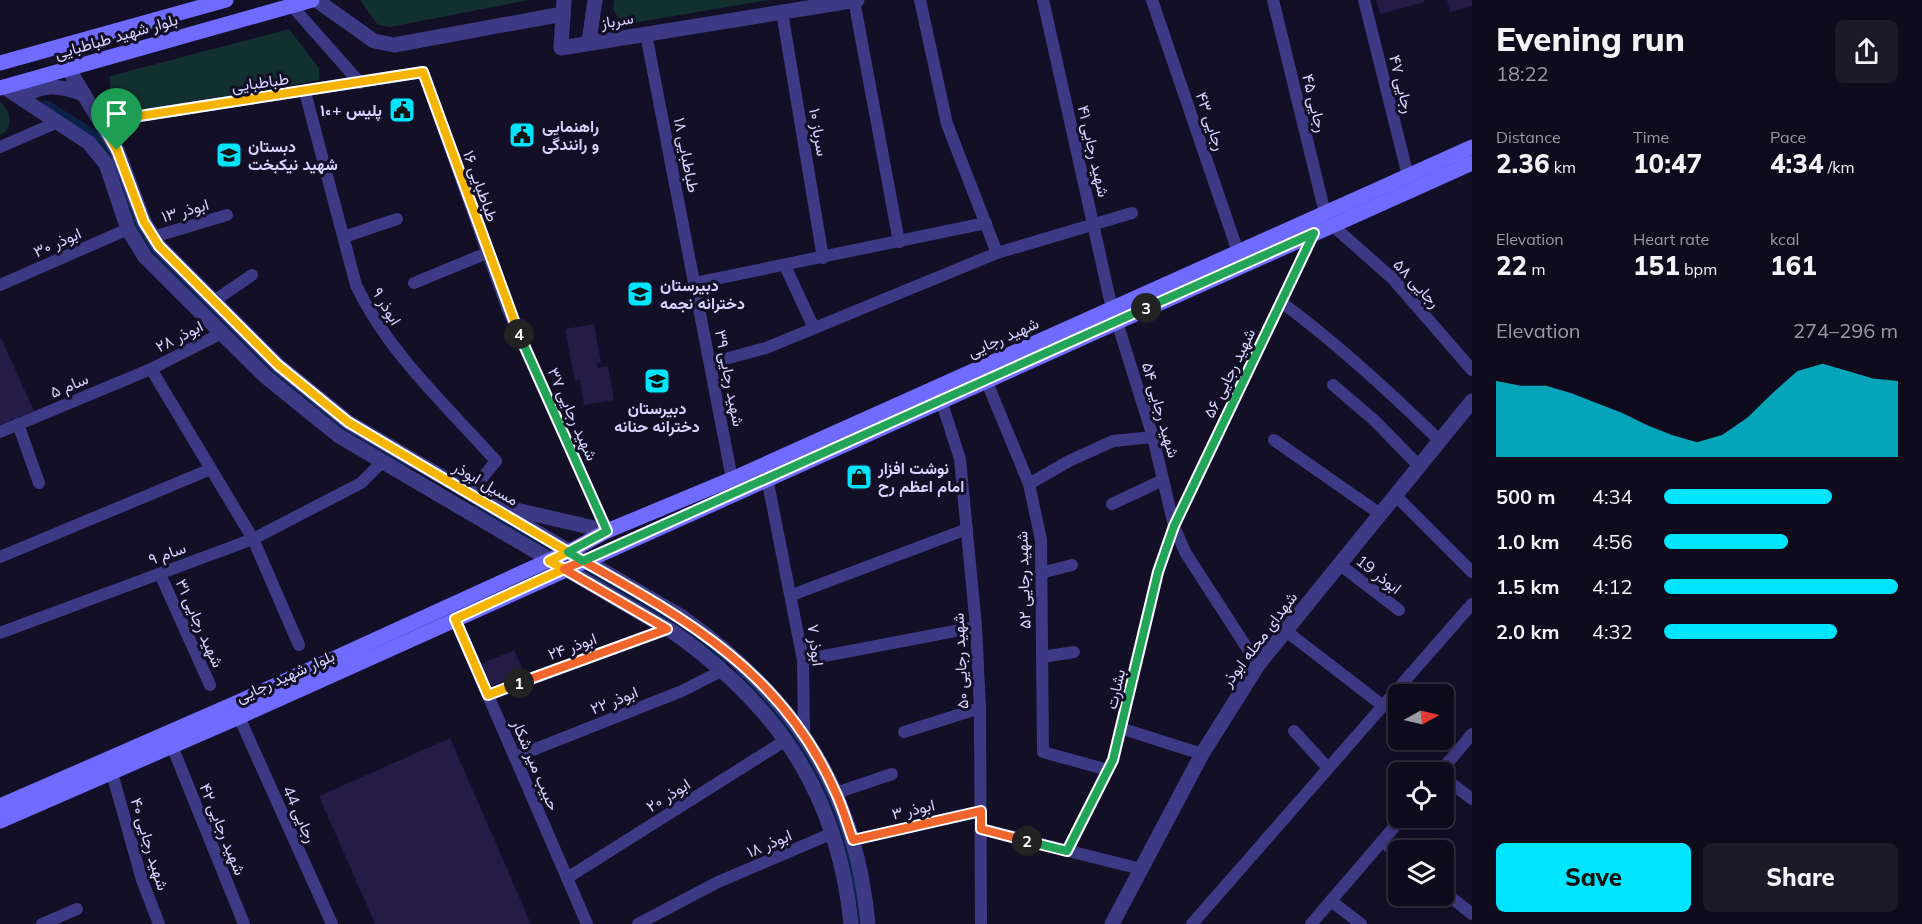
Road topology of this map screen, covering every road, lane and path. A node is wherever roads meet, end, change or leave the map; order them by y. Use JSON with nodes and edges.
{"nodes":[{"id":1,"x":226,"y":0,"type":"edge"},
{"id":2,"x":314,"y":0,"type":"edge"},
{"id":3,"x":595,"y":0,"type":"edge"},
{"id":4,"x":856,"y":0,"type":"edge"},
{"id":5,"x":920,"y":0,"type":"edge"},
{"id":6,"x":1043,"y":0,"type":"edge"},
{"id":7,"x":1152,"y":0,"type":"edge"},
{"id":8,"x":1273,"y":0,"type":"edge"},
{"id":9,"x":1364,"y":0,"type":"edge"},
{"id":10,"x":291,"y":3,"type":"edge"},
{"id":11,"x":563,"y":7,"type":"edge"},
{"id":12,"x":782,"y":12,"type":"junction"},
{"id":13,"x":646,"y":34,"type":"junction"},
{"id":14,"x":589,"y":42,"type":"junction"},
{"id":15,"x":0,"y":63,"type":"edge"},
{"id":16,"x":68,"y":68,"type":"junction"},
{"id":17,"x":423,"y":72,"type":"joint"},
{"id":18,"x":360,"y":83,"type":"junction"},
{"id":19,"x":2,"y":87,"type":"edge"},
{"id":20,"x":305,"y":92,"type":"junction"},
{"id":21,"x":83,"y":94,"type":"junction"},
{"id":22,"x":22,"y":99,"type":"junction"},
{"id":23,"x":58,"y":122,"type":"junction"},
{"id":24,"x":101,"y":122,"type":"junction"},
{"id":25,"x":0,"y":147,"type":"edge"},
{"id":26,"x":1472,"y":147,"type":"edge"},
{"id":27,"x":1472,"y":163,"type":"edge"},
{"id":28,"x":1408,"y":176,"type":"junction"},
{"id":29,"x":1132,"y":213,"type":"dead end"},
{"id":30,"x":227,"y":215,"type":"dead end"},
{"id":31,"x":397,"y":219,"type":"dead end"},
{"id":32,"x":1328,"y":219,"type":"junction"},
{"id":33,"x":986,"y":224,"type":"junction"},
{"id":34,"x":1093,"y":225,"type":"junction"},
{"id":35,"x":128,"y":229,"type":"junction"},
{"id":36,"x":1314,"y":233,"type":"junction"},
{"id":37,"x":153,"y":237,"type":"junction"},
{"id":38,"x":344,"y":237,"type":"junction"},
{"id":39,"x":899,"y":242,"type":"junction"},
{"id":40,"x":1238,"y":252,"type":"junction"},
{"id":41,"x":487,"y":253,"type":"junction"},
{"id":42,"x":997,"y":253,"type":"junction"},
{"id":43,"x":823,"y":258,"type":"junction"},
{"id":44,"x":785,"y":266,"type":"junction"},
{"id":45,"x":252,"y":275,"type":"dead end"},
{"id":46,"x":414,"y":283,"type":"dead end"},
{"id":47,"x":694,"y":283,"type":"junction"},
{"id":48,"x":0,"y":285,"type":"edge"},
{"id":49,"x":214,"y":301,"type":"junction"},
{"id":50,"x":1281,"y":302,"type":"junction"},
{"id":51,"x":508,"y":310,"type":"joint"},
{"id":52,"x":1114,"y":315,"type":"junction"},
{"id":53,"x":814,"y":328,"type":"junction"},
{"id":54,"x":222,"y":333,"type":"junction"},
{"id":55,"x":710,"y":363,"type":"junction"},
{"id":56,"x":151,"y":369,"type":"junction"},
{"id":57,"x":1472,"y":370,"type":"edge"},
{"id":58,"x":986,"y":380,"type":"junction"},
{"id":59,"x":1333,"y":385,"type":"dead end"},
{"id":60,"x":941,"y":400,"type":"junction"},
{"id":61,"x":1472,"y":401,"type":"edge"},
{"id":62,"x":18,"y":424,"type":"junction"},
{"id":63,"x":0,"y":432,"type":"edge"},
{"id":64,"x":1153,"y":437,"type":"junction"},
{"id":65,"x":1274,"y":440,"type":"dead end"},
{"id":66,"x":1440,"y":441,"type":"junction"},
{"id":67,"x":381,"y":463,"type":"junction"},
{"id":68,"x":1419,"y":466,"type":"junction"},
{"id":69,"x":211,"y":469,"type":"junction"},
{"id":70,"x":732,"y":478,"type":"junction"},
{"id":71,"x":767,"y":478,"type":"junction"},
{"id":72,"x":1163,"y":480,"type":"junction"},
{"id":73,"x":39,"y":483,"type":"dead end"},
{"id":74,"x":1029,"y":484,"type":"junction"},
{"id":75,"x":1395,"y":495,"type":"junction"},
{"id":76,"x":475,"y":498,"type":"junction"},
{"id":77,"x":1112,"y":504,"type":"dead end"},
{"id":78,"x":1380,"y":514,"type":"junction"},
{"id":79,"x":1174,"y":526,"type":"junction"},
{"id":80,"x":967,"y":529,"type":"junction"},
{"id":81,"x":607,"y":531,"type":"junction"},
{"id":82,"x":253,"y":539,"type":"junction"},
{"id":83,"x":568,"y":552,"type":"junction"},
{"id":84,"x":0,"y":557,"type":"edge"},
{"id":85,"x":549,"y":561,"type":"junction"},
{"id":86,"x":583,"y":561,"type":"junction"},
{"id":87,"x":1339,"y":564,"type":"junction"},
{"id":88,"x":1072,"y":565,"type":"dead end"},
{"id":89,"x":564,"y":569,"type":"junction"},
{"id":90,"x":1472,"y":572,"type":"edge"},
{"id":91,"x":1041,"y":573,"type":"junction"},
{"id":92,"x":160,"y":574,"type":"junction"},
{"id":93,"x":792,"y":595,"type":"junction"},
{"id":94,"x":1472,"y":604,"type":"edge"},
{"id":95,"x":1399,"y":610,"type":"dead end"},
{"id":96,"x":455,"y":619,"type":"junction"},
{"id":97,"x":976,"y":627,"type":"junction"},
{"id":98,"x":667,"y":629,"type":"junction"},
{"id":99,"x":1286,"y":631,"type":"junction"},
{"id":100,"x":0,"y":633,"type":"edge"},
{"id":101,"x":299,"y":645,"type":"dead end"},
{"id":102,"x":1074,"y":652,"type":"dead end"},
{"id":103,"x":1042,"y":657,"type":"junction"},
{"id":104,"x":803,"y":660,"type":"junction"},
{"id":105,"x":1258,"y":665,"type":"junction"},
{"id":106,"x":723,"y":670,"type":"junction"},
{"id":107,"x":210,"y":685,"type":"dead end"},
{"id":108,"x":488,"y":695,"type":"junction"},
{"id":109,"x":1382,"y":705,"type":"junction"},
{"id":110,"x":980,"y":708,"type":"junction"},
{"id":111,"x":239,"y":717,"type":"junction"},
{"id":112,"x":1123,"y":729,"type":"junction"},
{"id":113,"x":1294,"y":731,"type":"dead end"},
{"id":114,"x":904,"y":732,"type":"dead end"},
{"id":115,"x":1472,"y":734,"type":"edge"},
{"id":116,"x":804,"y":735,"type":"junction"},
{"id":117,"x":786,"y":740,"type":"junction"},
{"id":118,"x":172,"y":746,"type":"junction"},
{"id":119,"x":1202,"y":754,"type":"junction"},
{"id":120,"x":515,"y":757,"type":"junction"},
{"id":121,"x":1448,"y":762,"type":"edge"},
{"id":122,"x":1327,"y":767,"type":"junction"},
{"id":123,"x":1108,"y":770,"type":"junction"},
{"id":124,"x":112,"y":772,"type":"junction"},
{"id":125,"x":892,"y":774,"type":"dead end"},
{"id":126,"x":1454,"y":785,"type":"edge"},
{"id":127,"x":836,"y":793,"type":"junction"},
{"id":128,"x":1472,"y":799,"type":"edge"},
{"id":129,"x":0,"y":806,"type":"edge"},
{"id":130,"x":981,"y":811,"type":"junction"},
{"id":131,"x":0,"y":821,"type":"edge"},
{"id":132,"x":1393,"y":828,"type":"edge"},
{"id":133,"x":981,"y":829,"type":"junction"},
{"id":134,"x":833,"y":833,"type":"junction"},
{"id":135,"x":853,"y":840,"type":"junction"},
{"id":136,"x":1382,"y":841,"type":"junction"},
{"id":137,"x":1388,"y":846,"type":"edge"},
{"id":138,"x":1067,"y":851,"type":"junction"},
{"id":139,"x":1141,"y":869,"type":"junction"},
{"id":140,"x":567,"y":878,"type":"junction"},
{"id":141,"x":1454,"y":900,"type":"edge"},
{"id":142,"x":1331,"y":901,"type":"junction"},
{"id":143,"x":77,"y":909,"type":"dead end"},
{"id":144,"x":1472,"y":914,"type":"edge"},
{"id":145,"x":42,"y":924,"type":"edge"},
{"id":146,"x":159,"y":924,"type":"edge"},
{"id":147,"x":244,"y":924,"type":"edge"},
{"id":148,"x":332,"y":924,"type":"edge"},
{"id":149,"x":587,"y":924,"type":"edge"},
{"id":150,"x":638,"y":924,"type":"edge"},
{"id":151,"x":851,"y":924,"type":"edge"},
{"id":152,"x":868,"y":924,"type":"edge"},
{"id":153,"x":981,"y":924,"type":"edge"},
{"id":154,"x":1112,"y":924,"type":"edge"},
{"id":155,"x":1192,"y":924,"type":"edge"},
{"id":156,"x":1311,"y":924,"type":"edge"},
{"id":157,"x":1361,"y":924,"type":"edge"}],
"edges":[{"from":1,"to":15,"type":"main road","name":"بلوار شهید طباطبایی"},
{"from":2,"to":10,"type":"main road","name":"بلوار شهید طباطبایی"},
{"from":2,"to":11,"type":"street"},
{"from":3,"to":14,"type":"street"},
{"from":4,"to":12,"type":"street","name":"سرباز"},
{"from":4,"to":39,"type":"street"},
{"from":5,"to":33,"type":"street"},
{"from":6,"to":34,"type":"street","name":"شهید رجایی ۴۱"},
{"from":7,"to":40,"type":"street","name":"رجایی ۴۳"},
{"from":8,"to":32,"type":"street","name":"رجایی ۴۵"},
{"from":9,"to":28,"type":"street","name":"رجایی ۴۷"},
{"from":10,"to":16,"type":"main road","name":"بلوار شهید طباطبایی"},
{"from":10,"to":18,"type":"street"},
{"from":11,"to":14,"type":"street","name":"سرباز"},
{"from":12,"to":13,"type":"street","name":"سرباز"},
{"from":12,"to":43,"type":"street","name":"سرباز ۱۰"},
{"from":13,"to":14,"type":"street","name":"سرباز"},
{"from":13,"to":47,"type":"street","name":"طباطبایی ۱۸"},
{"from":16,"to":19,"type":"main road","name":"بلوار شهید طباطبایی"},
{"from":16,"to":21,"type":"street","name":"مسیل ابوذر"},
{"from":17,"to":18,"type":"street","name":"طباطبایی"},
{"from":17,"to":41,"type":"street","name":"طباطبایی ۱۶"},
{"from":18,"to":20,"type":"street","name":"طباطبایی"},
{"from":19,"to":22,"type":"street"},
{"from":20,"to":24,"type":"street","name":"طباطبایی"},
{"from":20,"to":38,"type":"street","name":"ابوذر ۹"},
{"from":21,"to":22,"type":"street"},
{"from":21,"to":24,"type":"street","name":"مسیل ابوذر"},
{"from":22,"to":23,"type":"street"},
{"from":23,"to":25,"type":"street"},
{"from":23,"to":35,"type":"street"},
{"from":24,"to":37,"type":"street","name":"مسیل ابوذر"},
{"from":26,"to":28,"type":"main road","name":"شهید رجایی"},
{"from":27,"to":32,"type":"main road","name":"شهید رجایی"},
{"from":28,"to":32,"type":"main road","name":"شهید رجایی"},
{"from":29,"to":34,"type":"street"},
{"from":30,"to":37,"type":"street","name":"ابوذر ۱۳"},
{"from":31,"to":38,"type":"street"},
{"from":32,"to":36,"type":"main road","name":"شهید رجایی"},
{"from":32,"to":40,"type":"main road","name":"شهید رجایی"},
{"from":32,"to":57,"type":"street","name":"رجایی ۵۸"},
{"from":33,"to":39,"type":"street"},
{"from":33,"to":42,"type":"street"},
{"from":34,"to":42,"type":"street"},
{"from":34,"to":52,"type":"street","name":"شهید رجایی ۴۱"},
{"from":35,"to":48,"type":"street","name":"ابوذر ۳۰"},
{"from":35,"to":54,"type":"street"},
{"from":36,"to":50,"type":"street","name":"شهید رجایی ۵۶"},
{"from":36,"to":52,"type":"main road","name":"شهید رجایی"},
{"from":37,"to":49,"type":"street","name":"مسیل ابوذر"},
{"from":38,"to":76,"type":"street","name":"ابوذر ۹"},
{"from":39,"to":43,"type":"street"},
{"from":40,"to":52,"type":"main road","name":"شهید رجایی"},
{"from":41,"to":46,"type":"street"},
{"from":41,"to":51,"type":"street","name":"طباطبایی ۱۶"},
{"from":42,"to":53,"type":"street"},
{"from":43,"to":44,"type":"street"},
{"from":44,"to":47,"type":"street"},
{"from":44,"to":53,"type":"street"},
{"from":45,"to":49,"type":"street"},
{"from":47,"to":55,"type":"street","name":"شهید رجایی ۳۹"},
{"from":49,"to":76,"type":"street","name":"مسیل ابوذر"},
{"from":50,"to":66,"type":"street"},
{"from":50,"to":79,"type":"street","name":"شهید رجایی ۵۶"},
{"from":51,"to":81,"type":"street","name":"شهید رجایی ۳۷"},
{"from":52,"to":58,"type":"main road","name":"شهید رجایی"},
{"from":52,"to":64,"type":"street","name":"شهید رجایی ۵۴"},
{"from":52,"to":70,"type":"main road","name":"شهید رجایی"},
{"from":53,"to":55,"type":"street"},
{"from":54,"to":56,"type":"street","name":"ابوذر ۲۸"},
{"from":54,"to":67,"type":"street"},
{"from":55,"to":70,"type":"street","name":"شهید رجایی ۳۹"},
{"from":56,"to":62,"type":"street","name":"سام ۵"},
{"from":56,"to":69,"type":"street"},
{"from":58,"to":60,"type":"main road","name":"شهید رجایی"},
{"from":58,"to":74,"type":"street","name":"شهید رجایی ۵۲"},
{"from":59,"to":68,"type":"street"},
{"from":60,"to":71,"type":"main road","name":"شهید رجایی"},
{"from":60,"to":80,"type":"street","name":"شهید رجایی ۵۰"},
{"from":61,"to":66,"type":"street","name":"شهدای محله ابوذر"},
{"from":62,"to":63,"type":"street","name":"سام ۵"},
{"from":62,"to":73,"type":"street"},
{"from":64,"to":72,"type":"street","name":"شهید رجایی ۵۴"},
{"from":64,"to":74,"type":"street"},
{"from":65,"to":78,"type":"street"},
{"from":66,"to":68,"type":"street","name":"شهدای محله ابوذر"},
{"from":67,"to":82,"type":"street","name":"سام ۹"},
{"from":67,"to":85,"type":"street"},
{"from":68,"to":75,"type":"street","name":"شهدای محله ابوذر"},
{"from":69,"to":82,"type":"street"},
{"from":69,"to":84,"type":"street"},
{"from":70,"to":81,"type":"main road","name":"شهید رجایی"},
{"from":71,"to":86,"type":"main road","name":"شهید رجایی"},
{"from":71,"to":93,"type":"street","name":"ابوذر ۷"},
{"from":72,"to":77,"type":"street"},
{"from":72,"to":79,"type":"street","name":"شهید رجایی ۵۴"},
{"from":74,"to":91,"type":"street","name":"شهید رجایی ۵۲"},
{"from":75,"to":78,"type":"street","name":"شهدای محله ابوذر"},
{"from":75,"to":90,"type":"street"},
{"from":76,"to":81,"type":"street"},
{"from":76,"to":83,"type":"street","name":"مسیل ابوذر"},
{"from":78,"to":87,"type":"street","name":"شهدای محله ابوذر"},
{"from":79,"to":105,"type":"street","name":"شهید رجایی ۵۴"},
{"from":79,"to":112,"type":"street","name":"بشارت"},
{"from":80,"to":93,"type":"street"},
{"from":80,"to":97,"type":"street","name":"شهید رجایی ۵۰"},
{"from":81,"to":83,"type":"main road","name":"شهید رجایی"},
{"from":82,"to":92,"type":"street","name":"سام ۹"},
{"from":82,"to":101,"type":"street"},
{"from":83,"to":85,"type":"main road","name":"شهید رجایی"},
{"from":83,"to":86,"type":"street","name":"مسیل ابوذر"},
{"from":85,"to":89,"type":"street"},
{"from":85,"to":129,"type":"main road","name":"بلوار شهید رجایی"},
{"from":86,"to":89,"type":"main road","name":"بلوار شهید رجایی"},
{"from":86,"to":116,"type":"street","name":"مسیل ابوذر"},
{"from":87,"to":95,"type":"street","name":"ابوذر 19"},
{"from":87,"to":99,"type":"street","name":"شهدای محله ابوذر"},
{"from":88,"to":91,"type":"street"},
{"from":89,"to":96,"type":"main road","name":"بلوار شهید رجایی"},
{"from":89,"to":98,"type":"street"},
{"from":91,"to":103,"type":"street","name":"شهید رجایی ۵۲"},
{"from":92,"to":100,"type":"street","name":"سام ۹"},
{"from":92,"to":107,"type":"street","name":"شهید رجایی ۳۱"},
{"from":93,"to":104,"type":"street","name":"ابوذر ۷"},
{"from":94,"to":109,"type":"street"},
{"from":96,"to":108,"type":"street","name":"حبیب میر شکار"},
{"from":96,"to":111,"type":"main road","name":"بلوار شهید رجایی"},
{"from":97,"to":104,"type":"street"},
{"from":97,"to":110,"type":"street","name":"شهید رجایی ۵۰"},
{"from":98,"to":106,"type":"street"},
{"from":98,"to":108,"type":"street","name":"ابوذر ۲۴"},
{"from":99,"to":105,"type":"street","name":"شهدای محله ابوذر"},
{"from":99,"to":109,"type":"street"},
{"from":102,"to":103,"type":"street"},
{"from":103,"to":123,"type":"street","name":"شهید رجایی ۵۲"},
{"from":104,"to":116,"type":"street","name":"ابوذر ۷"},
{"from":105,"to":119,"type":"street","name":"شهدای محله ابوذر"},
{"from":106,"to":117,"type":"street"},
{"from":106,"to":120,"type":"street","name":"ابوذر ۲۲"},
{"from":108,"to":120,"type":"street","name":"حبیب میر شکار"},
{"from":109,"to":122,"type":"street"},
{"from":110,"to":114,"type":"street"},
{"from":110,"to":130,"type":"street","name":"شهید رجایی ۵۰"},
{"from":111,"to":118,"type":"main road","name":"بلوار شهید رجایی"},
{"from":111,"to":148,"type":"street","name":"رجایی 44"},
{"from":112,"to":119,"type":"street"},
{"from":112,"to":123,"type":"street","name":"بشارت"},
{"from":113,"to":122,"type":"street"},
{"from":115,"to":121,"type":"street"},
{"from":116,"to":127,"type":"street","name":"مسیل ابوذر"},
{"from":117,"to":134,"type":"street"},
{"from":117,"to":140,"type":"street","name":"ابوذر ۲۰"},
{"from":118,"to":124,"type":"main road","name":"بلوار شهید رجایی"},
{"from":118,"to":147,"type":"street","name":"شهید رجایی ۴۲"},
{"from":119,"to":139,"type":"street","name":"شهدای محله ابوذر"},
{"from":120,"to":140,"type":"street","name":"حبیب میر شکار"},
{"from":122,"to":155,"type":"street"},
{"from":123,"to":138,"type":"street","name":"بشارت"},
{"from":124,"to":131,"type":"main road","name":"بلوار شهید رجایی"},
{"from":124,"to":146,"type":"street","name":"شهید رجایی ۴۰"},
{"from":125,"to":127,"type":"street"},
{"from":126,"to":128,"type":"street"},
{"from":127,"to":135,"type":"street","name":"مسیل ابوذر"},
{"from":130,"to":133,"type":"street","name":"شهید رجایی ۵۰"},
{"from":130,"to":135,"type":"street","name":"ابوذر ۳"},
{"from":132,"to":136,"type":"street"},
{"from":133,"to":138,"type":"street"},
{"from":133,"to":153,"type":"street","name":"شهید رجایی ۵۰"},
{"from":134,"to":150,"type":"street","name":"ابوذر ۱۸"},
{"from":134,"to":151,"type":"street"},
{"from":135,"to":152,"type":"street","name":"مسیل ابوذر"},
{"from":136,"to":137,"type":"street"},
{"from":136,"to":142,"type":"street"},
{"from":138,"to":139,"type":"street"},
{"from":139,"to":154,"type":"street","name":"شهدای محله ابوذر"},
{"from":140,"to":149,"type":"street","name":"حبیب میر شکار"},
{"from":141,"to":144,"type":"street"},
{"from":142,"to":156,"type":"street"},
{"from":142,"to":157,"type":"street"},
{"from":143,"to":145,"type":"street"}]}
